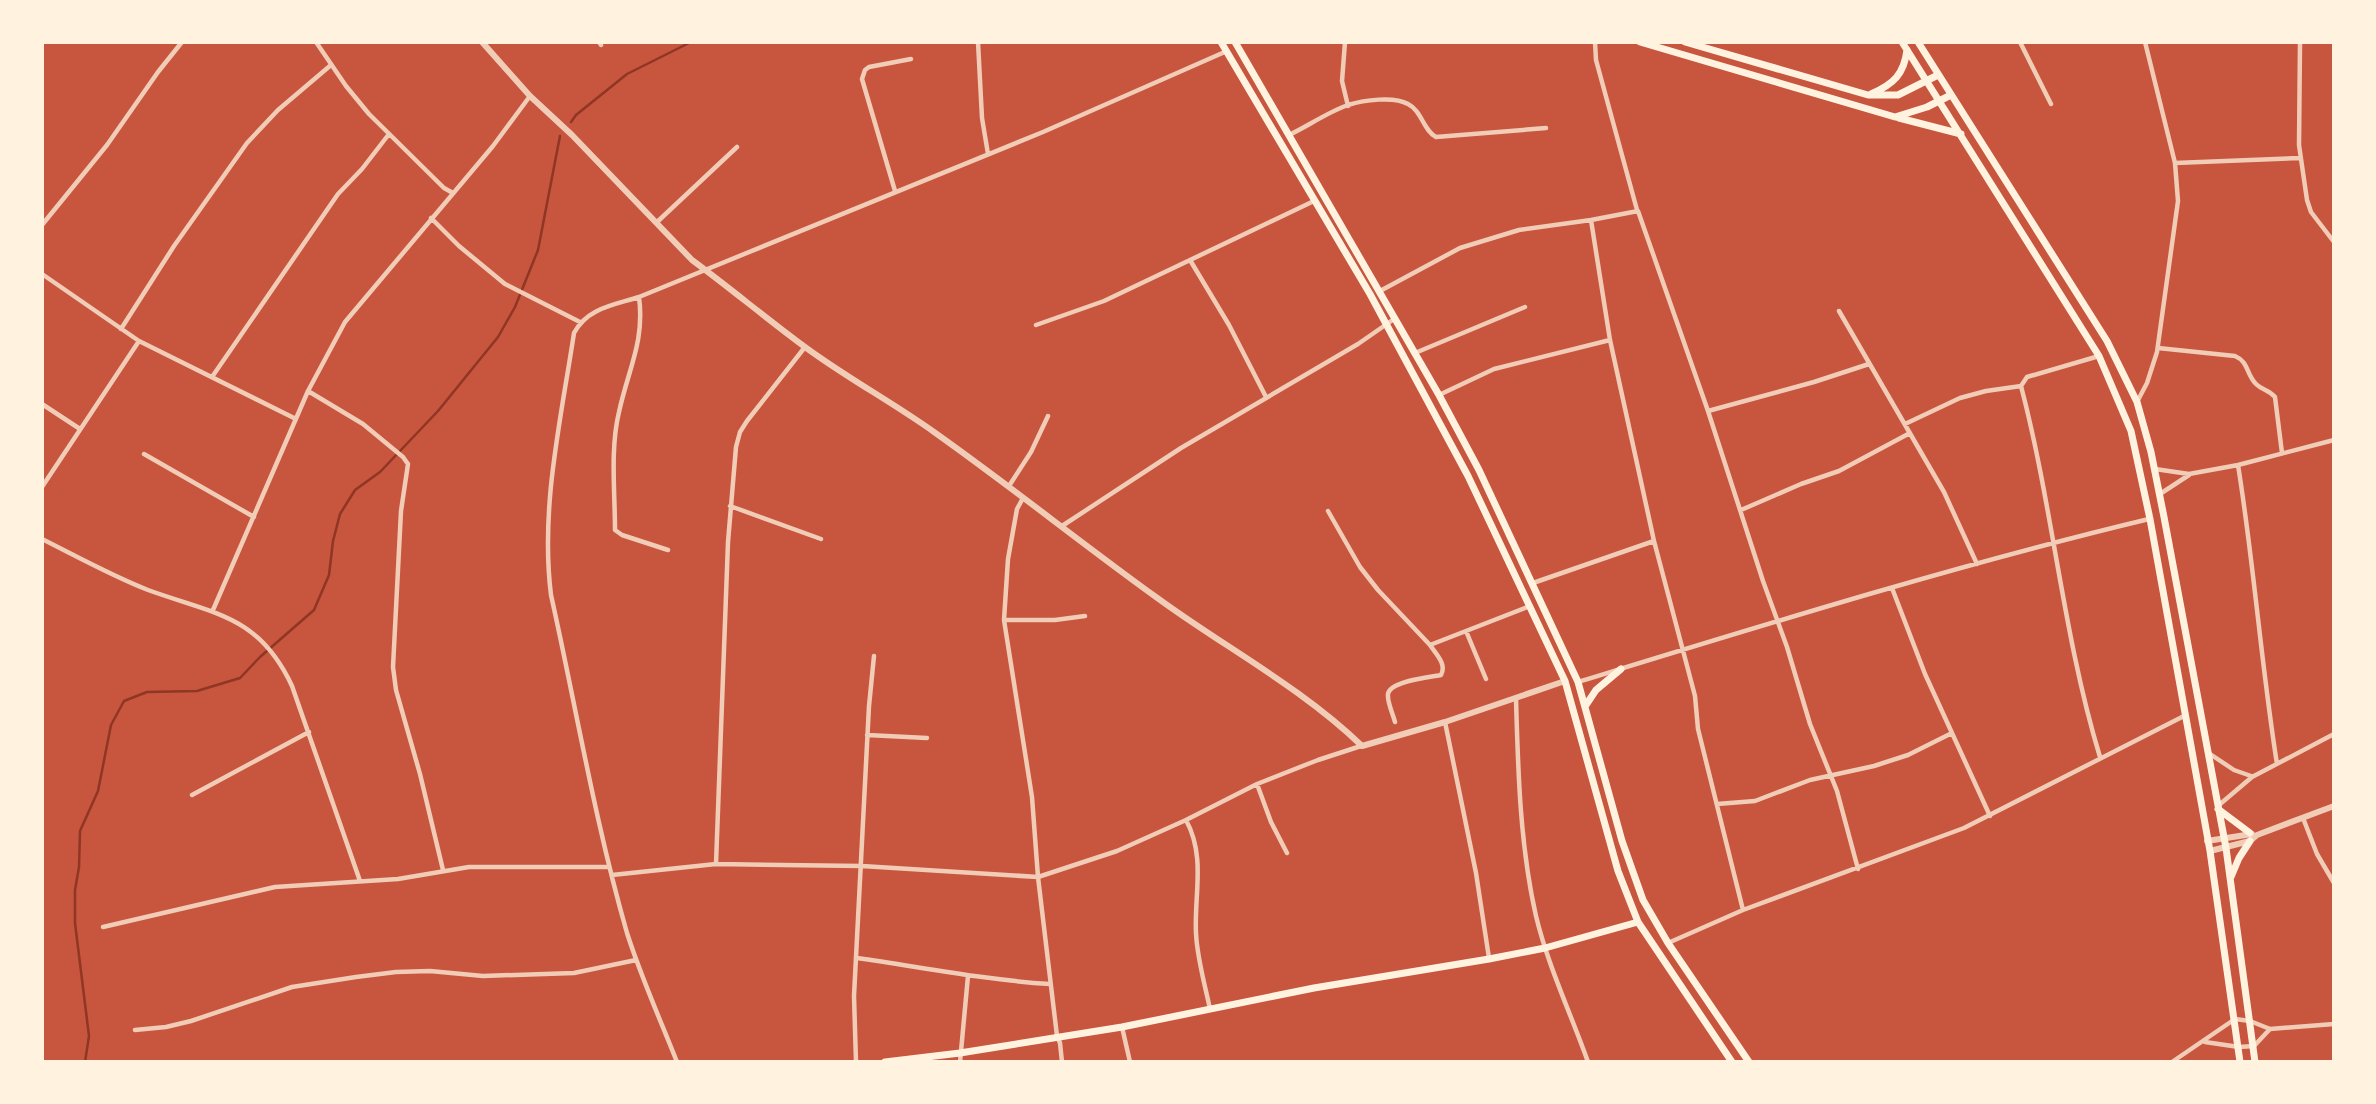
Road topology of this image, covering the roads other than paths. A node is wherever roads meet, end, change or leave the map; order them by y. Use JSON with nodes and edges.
{"nodes":[{"id":1,"x":182,"y":42,"type":"edge"},
{"id":2,"x":316,"y":42,"type":"edge"},
{"id":3,"x":482,"y":42,"type":"edge"},
{"id":4,"x":978,"y":42,"type":"edge"},
{"id":5,"x":1221,"y":42,"type":"edge"},
{"id":6,"x":1235,"y":42,"type":"edge"},
{"id":7,"x":1345,"y":42,"type":"edge"},
{"id":8,"x":1595,"y":42,"type":"edge"},
{"id":9,"x":1640,"y":42,"type":"edge"},
{"id":10,"x":1685,"y":42,"type":"edge"},
{"id":11,"x":1918,"y":42,"type":"edge"},
{"id":12,"x":2020,"y":42,"type":"edge"},
{"id":13,"x":2145,"y":42,"type":"edge"},
{"id":14,"x":2300,"y":42,"type":"edge"},
{"id":15,"x":1905,"y":45,"type":"edge"},
{"id":16,"x":1227,"y":51,"type":"junction"},
{"id":17,"x":911,"y":60,"type":"dead end"},
{"id":18,"x":331,"y":65,"type":"junction"},
{"id":19,"x":1938,"y":75,"type":"junction"},
{"id":20,"x":1927,"y":82,"type":"junction"},
{"id":21,"x":1868,"y":95,"type":"junction"},
{"id":22,"x":1951,"y":95,"type":"junction"},
{"id":23,"x":530,"y":96,"type":"junction"},
{"id":24,"x":1939,"y":102,"type":"junction"},
{"id":25,"x":2052,"y":104,"type":"dead end"},
{"id":26,"x":1348,"y":106,"type":"junction"},
{"id":27,"x":1895,"y":117,"type":"junction"},
{"id":28,"x":1546,"y":128,"type":"dead end"},
{"id":29,"x":389,"y":134,"type":"junction"},
{"id":30,"x":1961,"y":134,"type":"junction"},
{"id":31,"x":1289,"y":135,"type":"junction"},
{"id":32,"x":737,"y":147,"type":"dead end"},
{"id":33,"x":988,"y":154,"type":"junction"},
{"id":34,"x":2300,"y":158,"type":"junction"},
{"id":35,"x":2175,"y":163,"type":"junction"},
{"id":36,"x":895,"y":191,"type":"junction"},
{"id":37,"x":453,"y":193,"type":"junction"},
{"id":38,"x":1314,"y":201,"type":"junction"},
{"id":39,"x":1637,"y":211,"type":"junction"},
{"id":40,"x":431,"y":218,"type":"junction"},
{"id":41,"x":1591,"y":220,"type":"junction"},
{"id":42,"x":656,"y":224,"type":"junction"},
{"id":43,"x":42,"y":225,"type":"edge"},
{"id":44,"x":2334,"y":242,"type":"edge"},
{"id":45,"x":2054,"y":258,"type":"junction"},
{"id":46,"x":1190,"y":260,"type":"junction"},
{"id":47,"x":2042,"y":265,"type":"junction"},
{"id":48,"x":705,"y":270,"type":"junction"},
{"id":49,"x":42,"y":274,"type":"edge"},
{"id":50,"x":1380,"y":291,"type":"junction"},
{"id":51,"x":639,"y":297,"type":"junction"},
{"id":52,"x":1525,"y":307,"type":"dead end"},
{"id":53,"x":1839,"y":311,"type":"dead end"},
{"id":54,"x":1395,"y":319,"type":"junction"},
{"id":55,"x":580,"y":322,"type":"junction"},
{"id":56,"x":1386,"y":324,"type":"junction"},
{"id":57,"x":1035,"y":325,"type":"dead end"},
{"id":58,"x":121,"y":329,"type":"junction"},
{"id":59,"x":1610,"y":340,"type":"junction"},
{"id":60,"x":139,"y":341,"type":"junction"},
{"id":61,"x":806,"y":347,"type":"junction"},
{"id":62,"x":2158,"y":348,"type":"junction"},
{"id":63,"x":1415,"y":353,"type":"junction"},
{"id":64,"x":2099,"y":356,"type":"junction"},
{"id":65,"x":1869,"y":364,"type":"junction"},
{"id":66,"x":212,"y":377,"type":"junction"},
{"id":67,"x":2021,"y":386,"type":"junction"},
{"id":68,"x":308,"y":391,"type":"junction"},
{"id":69,"x":1439,"y":395,"type":"junction"},
{"id":70,"x":1266,"y":397,"type":"junction"},
{"id":71,"x":2137,"y":402,"type":"junction"},
{"id":72,"x":42,"y":404,"type":"edge"},
{"id":73,"x":1708,"y":411,"type":"junction"},
{"id":74,"x":1048,"y":416,"type":"dead end"},
{"id":75,"x":296,"y":419,"type":"junction"},
{"id":76,"x":1905,"y":424,"type":"junction"},
{"id":77,"x":80,"y":429,"type":"junction"},
{"id":78,"x":1910,"y":433,"type":"junction"},
{"id":79,"x":2334,"y":440,"type":"edge"},
{"id":80,"x":2281,"y":453,"type":"junction"},
{"id":81,"x":144,"y":454,"type":"dead end"},
{"id":82,"x":2238,"y":465,"type":"junction"},
{"id":83,"x":2155,"y":469,"type":"junction"},
{"id":84,"x":1479,"y":470,"type":"junction"},
{"id":85,"x":2189,"y":474,"type":"junction"},
{"id":86,"x":1468,"y":476,"type":"junction"},
{"id":87,"x":1009,"y":486,"type":"junction"},
{"id":88,"x":42,"y":487,"type":"edge"},
{"id":89,"x":2160,"y":494,"type":"junction"},
{"id":90,"x":1024,"y":496,"type":"junction"},
{"id":91,"x":730,"y":506,"type":"junction"},
{"id":92,"x":1741,"y":510,"type":"junction"},
{"id":93,"x":1328,"y":511,"type":"dead end"},
{"id":94,"x":254,"y":517,"type":"junction"},
{"id":95,"x":2150,"y":519,"type":"junction"},
{"id":96,"x":1062,"y":526,"type":"junction"},
{"id":97,"x":42,"y":538,"type":"edge"},
{"id":98,"x":821,"y":539,"type":"dead end"},
{"id":99,"x":1654,"y":541,"type":"junction"},
{"id":100,"x":2052,"y":543,"type":"junction"},
{"id":101,"x":668,"y":550,"type":"dead end"},
{"id":102,"x":1977,"y":564,"type":"junction"},
{"id":103,"x":1533,"y":583,"type":"junction"},
{"id":104,"x":1892,"y":588,"type":"junction"},
{"id":105,"x":1531,"y":606,"type":"junction"},
{"id":106,"x":213,"y":610,"type":"junction"},
{"id":107,"x":1084,"y":616,"type":"dead end"},
{"id":108,"x":1004,"y":620,"type":"junction"},
{"id":109,"x":1778,"y":622,"type":"junction"},
{"id":110,"x":1466,"y":631,"type":"junction"},
{"id":111,"x":1430,"y":645,"type":"junction"},
{"id":112,"x":1682,"y":649,"type":"junction"},
{"id":113,"x":874,"y":656,"type":"dead end"},
{"id":114,"x":1621,"y":668,"type":"junction"},
{"id":115,"x":1486,"y":679,"type":"dead end"},
{"id":116,"x":1565,"y":681,"type":"junction"},
{"id":117,"x":1578,"y":682,"type":"junction"},
{"id":118,"x":1516,"y":699,"type":"junction"},
{"id":119,"x":1586,"y":705,"type":"junction"},
{"id":120,"x":2184,"y":716,"type":"junction"},
{"id":121,"x":1395,"y":722,"type":"dead end"},
{"id":122,"x":1446,"y":722,"type":"junction"},
{"id":123,"x":309,"y":732,"type":"junction"},
{"id":124,"x":1952,"y":733,"type":"junction"},
{"id":125,"x":2334,"y":734,"type":"edge"},
{"id":126,"x":867,"y":735,"type":"junction"},
{"id":127,"x":927,"y":738,"type":"dead end"},
{"id":128,"x":1362,"y":746,"type":"junction"},
{"id":129,"x":2208,"y":752,"type":"junction"},
{"id":130,"x":2100,"y":757,"type":"junction"},
{"id":131,"x":2277,"y":764,"type":"junction"},
{"id":132,"x":1830,"y":775,"type":"junction"},
{"id":133,"x":2252,"y":777,"type":"junction"},
{"id":134,"x":1256,"y":784,"type":"junction"},
{"id":135,"x":192,"y":795,"type":"dead end"},
{"id":136,"x":1717,"y":804,"type":"junction"},
{"id":137,"x":1613,"y":806,"type":"junction"},
{"id":138,"x":2334,"y":806,"type":"edge"},
{"id":139,"x":1601,"y":808,"type":"junction"},
{"id":140,"x":2218,"y":808,"type":"junction"},
{"id":141,"x":1990,"y":816,"type":"junction"},
{"id":142,"x":2303,"y":818,"type":"junction"},
{"id":143,"x":1186,"y":820,"type":"junction"},
{"id":144,"x":2252,"y":836,"type":"junction"},
{"id":145,"x":2224,"y":838,"type":"junction"},
{"id":146,"x":2207,"y":841,"type":"junction"},
{"id":147,"x":2226,"y":848,"type":"junction"},
{"id":148,"x":2210,"y":851,"type":"junction"},
{"id":149,"x":1287,"y":853,"type":"dead end"},
{"id":150,"x":716,"y":864,"type":"junction"},
{"id":151,"x":862,"y":866,"type":"junction"},
{"id":152,"x":609,"y":867,"type":"junction"},
{"id":153,"x":1858,"y":869,"type":"junction"},
{"id":154,"x":443,"y":870,"type":"junction"},
{"id":155,"x":612,"y":875,"type":"junction"},
{"id":156,"x":1038,"y":877,"type":"junction"},
{"id":157,"x":2230,"y":877,"type":"junction"},
{"id":158,"x":360,"y":881,"type":"junction"},
{"id":159,"x":2334,"y":883,"type":"edge"},
{"id":160,"x":1743,"y":910,"type":"junction"},
{"id":161,"x":1638,"y":922,"type":"junction"},
{"id":162,"x":103,"y":927,"type":"dead end"},
{"id":163,"x":1668,"y":943,"type":"junction"},
{"id":164,"x":1545,"y":948,"type":"junction"},
{"id":165,"x":856,"y":958,"type":"junction"},
{"id":166,"x":1489,"y":959,"type":"junction"},
{"id":167,"x":636,"y":960,"type":"junction"},
{"id":168,"x":968,"y":976,"type":"junction"},
{"id":169,"x":1050,"y":984,"type":"junction"},
{"id":170,"x":1210,"y":1009,"type":"junction"},
{"id":171,"x":1715,"y":1010,"type":"junction"},
{"id":172,"x":1703,"y":1018,"type":"junction"},
{"id":173,"x":2235,"y":1019,"type":"junction"},
{"id":174,"x":2250,"y":1021,"type":"junction"},
{"id":175,"x":2334,"y":1024,"type":"edge"},
{"id":176,"x":1122,"y":1027,"type":"junction"},
{"id":177,"x":2270,"y":1029,"type":"junction"},
{"id":178,"x":135,"y":1030,"type":"dead end"},
{"id":179,"x":1056,"y":1037,"type":"junction"},
{"id":180,"x":2205,"y":1042,"type":"junction"},
{"id":181,"x":2254,"y":1046,"type":"junction"},
{"id":182,"x":2239,"y":1047,"type":"junction"},
{"id":183,"x":960,"y":1053,"type":"junction"},
{"id":184,"x":677,"y":1062,"type":"edge"},
{"id":185,"x":856,"y":1062,"type":"edge"},
{"id":186,"x":885,"y":1062,"type":"edge"},
{"id":187,"x":960,"y":1062,"type":"edge"},
{"id":188,"x":1062,"y":1062,"type":"edge"},
{"id":189,"x":1130,"y":1062,"type":"edge"},
{"id":190,"x":1588,"y":1062,"type":"edge"},
{"id":191,"x":1732,"y":1062,"type":"edge"},
{"id":192,"x":1749,"y":1062,"type":"edge"},
{"id":193,"x":2172,"y":1062,"type":"edge"},
{"id":194,"x":2240,"y":1062,"type":"edge"},
{"id":195,"x":2255,"y":1062,"type":"edge"}],
"edges":[{"from":1,"to":43,"type":"street"},
{"from":2,"to":18,"type":"street"},
{"from":3,"to":23,"type":"street"},
{"from":4,"to":33,"type":"street"},
{"from":5,"to":16,"type":"main road"},
{"from":6,"to":31,"type":"main road"},
{"from":7,"to":26,"type":"street"},
{"from":8,"to":39,"type":"street"},
{"from":9,"to":27,"type":"main road"},
{"from":10,"to":21,"type":"main road"},
{"from":11,"to":19,"type":"main road"},
{"from":12,"to":25,"type":"street"},
{"from":13,"to":35,"type":"street"},
{"from":14,"to":34,"type":"street"},
{"from":15,"to":20,"type":"main road"},
{"from":15,"to":21,"type":"main road"},
{"from":16,"to":33,"type":"street"},
{"from":16,"to":38,"type":"main road"},
{"from":17,"to":36,"type":"street"},
{"from":18,"to":29,"type":"street"},
{"from":18,"to":58,"type":"street"},
{"from":19,"to":20,"type":"main road"},
{"from":19,"to":22,"type":"main road"},
{"from":20,"to":21,"type":"main road"},
{"from":20,"to":24,"type":"main road"},
{"from":22,"to":24,"type":"main road"},
{"from":22,"to":45,"type":"main road"},
{"from":23,"to":37,"type":"street"},
{"from":23,"to":42,"type":"street"},
{"from":24,"to":27,"type":"main road"},
{"from":24,"to":30,"type":"main road"},
{"from":26,"to":28,"type":"street"},
{"from":26,"to":31,"type":"street"},
{"from":27,"to":30,"type":"main road"},
{"from":29,"to":37,"type":"street"},
{"from":29,"to":66,"type":"street"},
{"from":30,"to":47,"type":"main road"},
{"from":31,"to":50,"type":"main road"},
{"from":32,"to":42,"type":"street"},
{"from":33,"to":36,"type":"street"},
{"from":34,"to":35,"type":"street"},
{"from":34,"to":44,"type":"street"},
{"from":35,"to":62,"type":"street"},
{"from":36,"to":48,"type":"street"},
{"from":37,"to":40,"type":"street"},
{"from":38,"to":46,"type":"street"},
{"from":38,"to":56,"type":"main road"},
{"from":39,"to":41,"type":"street"},
{"from":39,"to":73,"type":"street"},
{"from":40,"to":55,"type":"street"},
{"from":40,"to":68,"type":"street"},
{"from":41,"to":50,"type":"street"},
{"from":41,"to":59,"type":"street"},
{"from":42,"to":48,"type":"street"},
{"from":45,"to":47,"type":"main road"},
{"from":45,"to":71,"type":"main road"},
{"from":46,"to":57,"type":"street"},
{"from":46,"to":70,"type":"street"},
{"from":47,"to":64,"type":"main road"},
{"from":48,"to":51,"type":"street"},
{"from":48,"to":61,"type":"street"},
{"from":49,"to":58,"type":"street"},
{"from":50,"to":54,"type":"main road"},
{"from":51,"to":55,"type":"street"},
{"from":51,"to":101,"type":"street"},
{"from":52,"to":63,"type":"street"},
{"from":53,"to":65,"type":"street"},
{"from":54,"to":56,"type":"street"},
{"from":54,"to":63,"type":"main road"},
{"from":55,"to":152,"type":"street"},
{"from":56,"to":70,"type":"street"},
{"from":56,"to":86,"type":"main road"},
{"from":58,"to":60,"type":"street"},
{"from":59,"to":69,"type":"street"},
{"from":59,"to":99,"type":"street"},
{"from":60,"to":66,"type":"street"},
{"from":60,"to":77,"type":"street"},
{"from":61,"to":87,"type":"street"},
{"from":61,"to":91,"type":"street"},
{"from":62,"to":71,"type":"street"},
{"from":62,"to":80,"type":"street"},
{"from":63,"to":69,"type":"main road"},
{"from":64,"to":67,"type":"street"},
{"from":64,"to":95,"type":"main road"},
{"from":65,"to":73,"type":"street"},
{"from":65,"to":76,"type":"street"},
{"from":66,"to":75,"type":"street"},
{"from":67,"to":76,"type":"street"},
{"from":67,"to":100,"type":"street"},
{"from":68,"to":75,"type":"street"},
{"from":68,"to":154,"type":"street"},
{"from":69,"to":84,"type":"main road"},
{"from":70,"to":96,"type":"street"},
{"from":71,"to":83,"type":"main road"},
{"from":72,"to":77,"type":"street"},
{"from":73,"to":92,"type":"street"},
{"from":74,"to":87,"type":"street"},
{"from":75,"to":94,"type":"street"},
{"from":76,"to":78,"type":"street"},
{"from":77,"to":88,"type":"street"},
{"from":78,"to":92,"type":"street"},
{"from":78,"to":102,"type":"street"},
{"from":79,"to":80,"type":"street"},
{"from":80,"to":82,"type":"street"},
{"from":81,"to":94,"type":"street"},
{"from":82,"to":85,"type":"street"},
{"from":82,"to":131,"type":"street"},
{"from":83,"to":85,"type":"street"},
{"from":83,"to":89,"type":"main road"},
{"from":84,"to":86,"type":"main road"},
{"from":84,"to":103,"type":"main road"},
{"from":85,"to":89,"type":"street"},
{"from":86,"to":105,"type":"main road"},
{"from":87,"to":90,"type":"street"},
{"from":89,"to":129,"type":"main road"},
{"from":90,"to":96,"type":"street"},
{"from":90,"to":108,"type":"street"},
{"from":91,"to":98,"type":"street"},
{"from":91,"to":150,"type":"street"},
{"from":92,"to":109,"type":"street"},
{"from":93,"to":111,"type":"street"},
{"from":94,"to":106,"type":"street"},
{"from":95,"to":100,"type":"street"},
{"from":95,"to":120,"type":"main road"},
{"from":96,"to":128,"type":"street"},
{"from":97,"to":106,"type":"street"},
{"from":99,"to":103,"type":"street"},
{"from":99,"to":112,"type":"street"},
{"from":100,"to":102,"type":"street"},
{"from":100,"to":130,"type":"street"},
{"from":102,"to":104,"type":"street"},
{"from":103,"to":117,"type":"main road"},
{"from":104,"to":109,"type":"street"},
{"from":104,"to":124,"type":"street"},
{"from":105,"to":110,"type":"street"},
{"from":105,"to":116,"type":"main road"},
{"from":106,"to":123,"type":"street"},
{"from":107,"to":108,"type":"street"},
{"from":108,"to":156,"type":"street"},
{"from":109,"to":112,"type":"street"},
{"from":109,"to":132,"type":"street"},
{"from":110,"to":111,"type":"street"},
{"from":110,"to":115,"type":"street"},
{"from":111,"to":121,"type":"street"},
{"from":112,"to":114,"type":"street"},
{"from":112,"to":136,"type":"street"},
{"from":113,"to":126,"type":"street"},
{"from":114,"to":117,"type":"street"},
{"from":114,"to":119,"type":"main road"},
{"from":116,"to":118,"type":"street"},
{"from":116,"to":139,"type":"main road"},
{"from":117,"to":119,"type":"main road"},
{"from":118,"to":122,"type":"street"},
{"from":118,"to":164,"type":"street"},
{"from":119,"to":137,"type":"main road"},
{"from":120,"to":130,"type":"street"},
{"from":120,"to":146,"type":"main road"},
{"from":122,"to":128,"type":"street"},
{"from":122,"to":166,"type":"street"},
{"from":123,"to":135,"type":"street"},
{"from":123,"to":158,"type":"street"},
{"from":124,"to":132,"type":"street"},
{"from":124,"to":141,"type":"street"},
{"from":125,"to":131,"type":"street"},
{"from":126,"to":127,"type":"street"},
{"from":126,"to":151,"type":"street"},
{"from":128,"to":134,"type":"street"},
{"from":129,"to":133,"type":"street"},
{"from":129,"to":140,"type":"main road"},
{"from":130,"to":141,"type":"street"},
{"from":131,"to":133,"type":"street"},
{"from":132,"to":136,"type":"street"},
{"from":132,"to":153,"type":"street"},
{"from":133,"to":140,"type":"street"},
{"from":134,"to":143,"type":"street"},
{"from":134,"to":149,"type":"street"},
{"from":136,"to":160,"type":"street"},
{"from":137,"to":139,"type":"main road"},
{"from":137,"to":163,"type":"main road"},
{"from":138,"to":142,"type":"street"},
{"from":139,"to":161,"type":"main road"},
{"from":140,"to":144,"type":"main road"},
{"from":140,"to":145,"type":"main road"},
{"from":141,"to":153,"type":"street"},
{"from":142,"to":144,"type":"street"},
{"from":142,"to":159,"type":"street"},
{"from":143,"to":156,"type":"street"},
{"from":143,"to":170,"type":"street"},
{"from":144,"to":145,"type":"street"},
{"from":144,"to":147,"type":"street"},
{"from":144,"to":157,"type":"main road"},
{"from":145,"to":146,"type":"street"},
{"from":145,"to":147,"type":"main road"},
{"from":146,"to":148,"type":"main road"},
{"from":147,"to":148,"type":"street"},
{"from":147,"to":157,"type":"main road"},
{"from":148,"to":173,"type":"main road"},
{"from":150,"to":151,"type":"street"},
{"from":150,"to":155,"type":"street"},
{"from":151,"to":156,"type":"street"},
{"from":151,"to":165,"type":"street"},
{"from":152,"to":154,"type":"street"},
{"from":152,"to":155,"type":"street"},
{"from":153,"to":160,"type":"street"},
{"from":154,"to":158,"type":"street"},
{"from":155,"to":167,"type":"street"},
{"from":156,"to":169,"type":"street"},
{"from":157,"to":174,"type":"main road"},
{"from":158,"to":162,"type":"street"},
{"from":160,"to":163,"type":"street"},
{"from":161,"to":164,"type":"main road"},
{"from":161,"to":172,"type":"main road"},
{"from":163,"to":171,"type":"main road"},
{"from":164,"to":166,"type":"main road"},
{"from":164,"to":190,"type":"street"},
{"from":165,"to":168,"type":"street"},
{"from":165,"to":185,"type":"street"},
{"from":166,"to":170,"type":"main road"},
{"from":167,"to":178,"type":"street"},
{"from":167,"to":184,"type":"street"},
{"from":168,"to":169,"type":"street"},
{"from":168,"to":183,"type":"street"},
{"from":169,"to":179,"type":"street"},
{"from":170,"to":176,"type":"main road"},
{"from":171,"to":172,"type":"main road"},
{"from":171,"to":192,"type":"main road"},
{"from":172,"to":191,"type":"main road"},
{"from":173,"to":174,"type":"street"},
{"from":173,"to":180,"type":"street"},
{"from":173,"to":182,"type":"main road"},
{"from":174,"to":177,"type":"street"},
{"from":174,"to":181,"type":"main road"},
{"from":175,"to":177,"type":"street"},
{"from":176,"to":179,"type":"main road"},
{"from":176,"to":189,"type":"street"},
{"from":177,"to":181,"type":"street"},
{"from":179,"to":183,"type":"main road"},
{"from":179,"to":188,"type":"street"},
{"from":180,"to":182,"type":"street"},
{"from":180,"to":193,"type":"street"},
{"from":181,"to":182,"type":"street"},
{"from":181,"to":195,"type":"main road"},
{"from":182,"to":194,"type":"main road"},
{"from":183,"to":186,"type":"main road"},
{"from":183,"to":187,"type":"street"}]}
